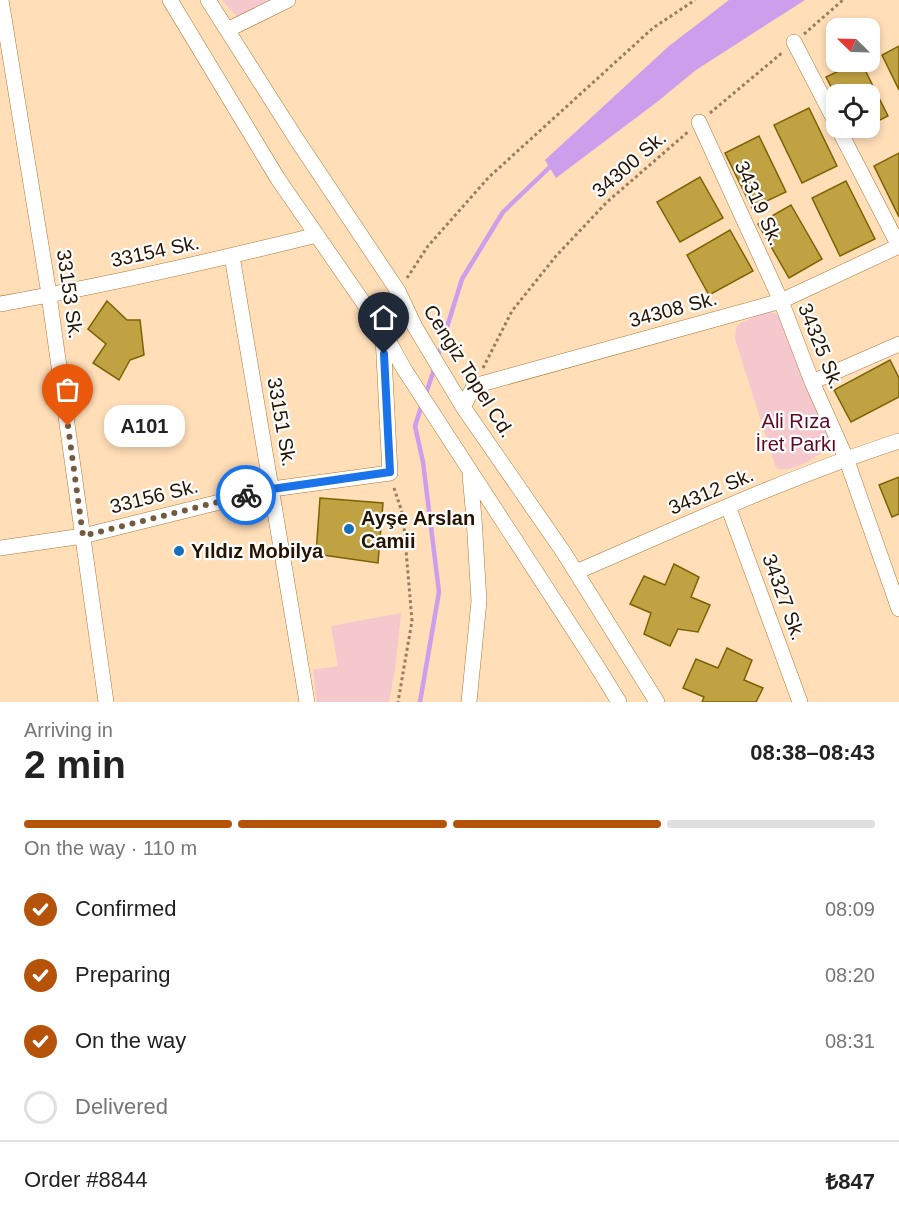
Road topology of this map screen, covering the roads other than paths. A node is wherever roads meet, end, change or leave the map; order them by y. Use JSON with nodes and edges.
{"nodes":[{"id":1,"x":1,"y":0,"type":"edge"},
{"id":2,"x":170,"y":0,"type":"edge"},
{"id":3,"x":208,"y":0,"type":"edge"},
{"id":4,"x":288,"y":0,"type":"edge"},
{"id":5,"x":227,"y":30,"type":"junction"},
{"id":6,"x":794,"y":42,"type":"road end"},
{"id":7,"x":6,"y":66,"type":"edge"},
{"id":8,"x":826,"y":103,"type":"edge"},
{"id":9,"x":699,"y":122,"type":"road end"},
{"id":10,"x":844,"y":138,"type":"edge"},
{"id":11,"x":317,"y":235,"type":"junction"},
{"id":12,"x":899,"y":246,"type":"edge"},
{"id":13,"x":232,"y":256,"type":"junction"},
{"id":14,"x":49,"y":295,"type":"junction"},
{"id":15,"x":781,"y":302,"type":"junction"},
{"id":16,"x":0,"y":304,"type":"edge"},
{"id":17,"x":383,"y":331,"type":"junction"},
{"id":18,"x":899,"y":344,"type":"edge"},
{"id":19,"x":812,"y":382,"type":"junction"},
{"id":20,"x":464,"y":407,"type":"junction"},
{"id":21,"x":899,"y":441,"type":"edge"},
{"id":22,"x":846,"y":458,"type":"junction"},
{"id":23,"x":469,"y":470,"type":"junction"},
{"id":24,"x":272,"y":489,"type":"junction"},
{"id":25,"x":728,"y":506,"type":"junction"},
{"id":26,"x":83,"y":536,"type":"junction"},
{"id":27,"x":0,"y":548,"type":"edge"},
{"id":28,"x":576,"y":573,"type":"junction"},
{"id":29,"x":899,"y":609,"type":"edge"},
{"id":30,"x":106,"y":702,"type":"edge"},
{"id":31,"x":307,"y":702,"type":"edge"},
{"id":32,"x":469,"y":702,"type":"edge"},
{"id":33,"x":619,"y":702,"type":"edge"},
{"id":34,"x":657,"y":702,"type":"edge"},
{"id":35,"x":801,"y":702,"type":"edge"}],
"edges":[{"from":1,"to":7,"type":"street","name":"33153 Sk."},
{"from":2,"to":11,"type":"street"},
{"from":3,"to":5,"type":"street","name":"Cengiz Topel Cd."},
{"from":4,"to":5,"type":"street"},
{"from":5,"to":20,"type":"street","name":"Cengiz Topel Cd."},
{"from":6,"to":8,"type":"street"},
{"from":7,"to":14,"type":"street","name":"33153 Sk."},
{"from":9,"to":15,"type":"street","name":"34319 Sk."},
{"from":10,"to":12,"type":"street"},
{"from":11,"to":13,"type":"street","name":"33154 Sk."},
{"from":11,"to":17,"type":"street"},
{"from":12,"to":15,"type":"street","name":"34308 Sk."},
{"from":13,"to":14,"type":"street","name":"33154 Sk."},
{"from":13,"to":24,"type":"street","name":"33151 Sk."},
{"from":14,"to":16,"type":"street","name":"33154 Sk."},
{"from":14,"to":26,"type":"street","name":"33153 Sk."},
{"from":15,"to":19,"type":"street","name":"34325 Sk."},
{"from":15,"to":20,"type":"street","name":"34308 Sk."},
{"from":17,"to":23,"type":"street"},
{"from":17,"to":24,"type":"street","name":"33156 Sk."},
{"from":18,"to":19,"type":"street"},
{"from":19,"to":22,"type":"street","name":"34325 Sk."},
{"from":20,"to":28,"type":"street","name":"Cengiz Topel Cd."},
{"from":21,"to":22,"type":"street","name":"34312 Sk."},
{"from":22,"to":25,"type":"street","name":"34312 Sk."},
{"from":22,"to":29,"type":"street","name":"34325 Sk."},
{"from":23,"to":32,"type":"street"},
{"from":23,"to":33,"type":"street"},
{"from":24,"to":26,"type":"street","name":"33156 Sk."},
{"from":24,"to":31,"type":"street","name":"33151 Sk."},
{"from":25,"to":28,"type":"street","name":"34312 Sk."},
{"from":25,"to":35,"type":"street","name":"34327 Sk."},
{"from":26,"to":27,"type":"street","name":"33156 Sk."},
{"from":26,"to":30,"type":"street","name":"33153 Sk."},
{"from":28,"to":34,"type":"street","name":"Cengiz Topel Cd."}]}
